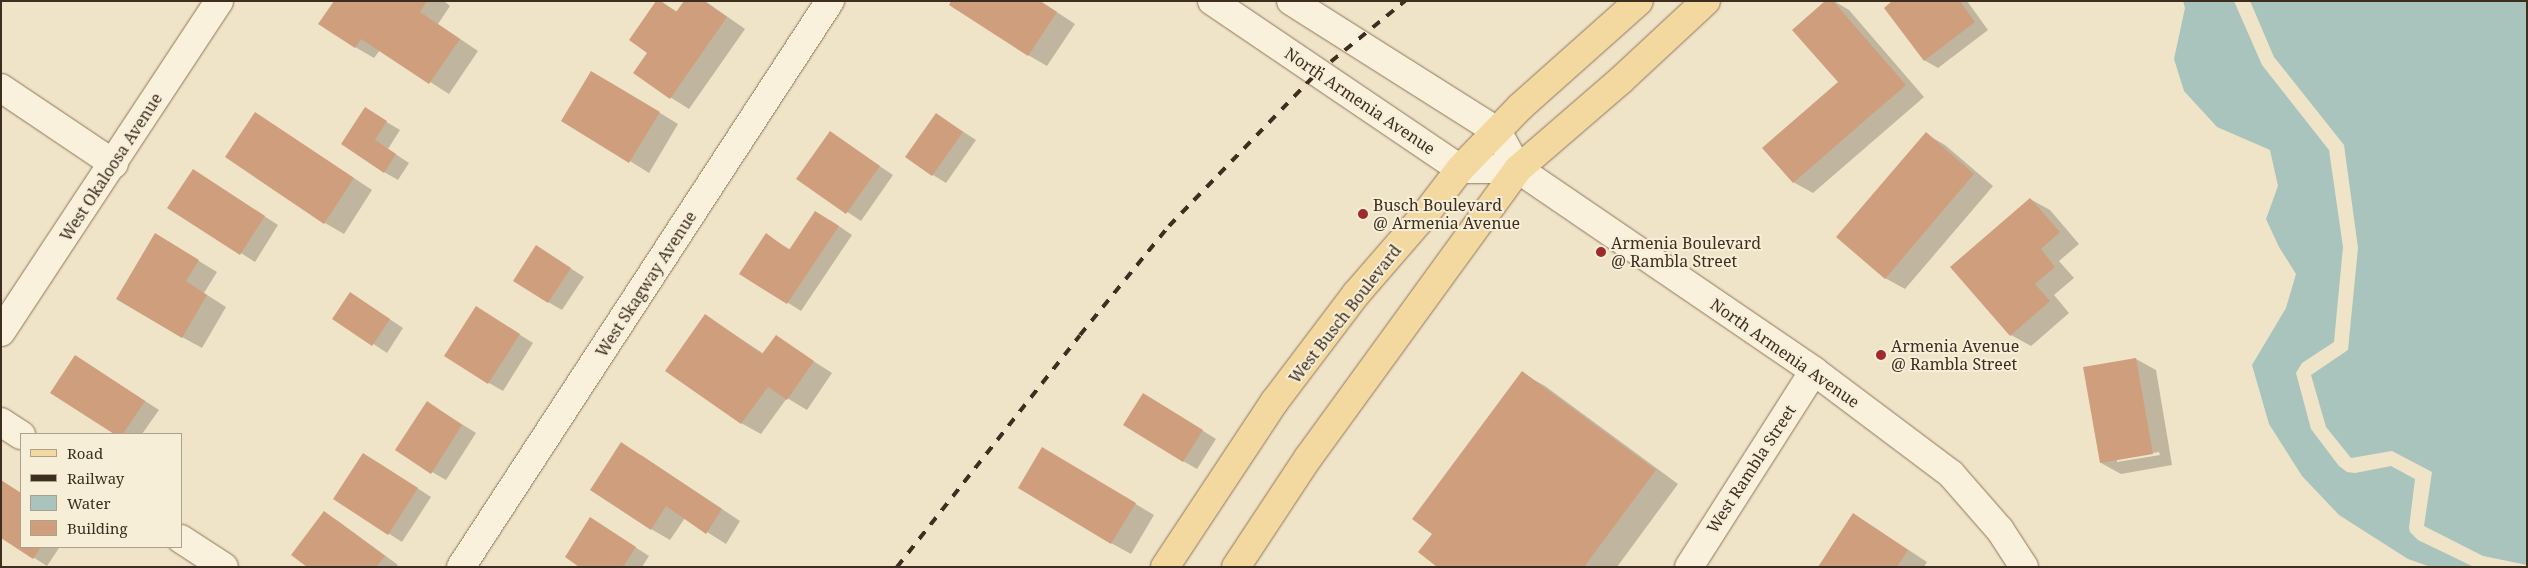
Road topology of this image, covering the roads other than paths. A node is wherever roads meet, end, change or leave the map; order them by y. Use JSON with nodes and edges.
{"nodes":[{"id":1,"x":219,"y":1,"type":"edge"},
{"id":2,"x":830,"y":1,"type":"edge"},
{"id":3,"x":1212,"y":1,"type":"edge"},
{"id":4,"x":1291,"y":1,"type":"edge"},
{"id":5,"x":1639,"y":1,"type":"edge"},
{"id":6,"x":1706,"y":1,"type":"edge"},
{"id":7,"x":1,"y":88,"type":"edge"},
{"id":8,"x":1497,"y":131,"type":"junction"},
{"id":9,"x":114,"y":164,"type":"junction"},
{"id":10,"x":1460,"y":169,"type":"junction"},
{"id":11,"x":1518,"y":169,"type":"junction"},
{"id":12,"x":1,"y":332,"type":"edge"},
{"id":13,"x":1814,"y":371,"type":"junction"},
{"id":14,"x":1,"y":422,"type":"edge"},
{"id":15,"x":20,"y":434,"type":"edge"},
{"id":16,"x":182,"y":540,"type":"edge"},
{"id":17,"x":224,"y":567,"type":"edge"},
{"id":18,"x":461,"y":567,"type":"edge"},
{"id":19,"x":1165,"y":567,"type":"edge"},
{"id":20,"x":1236,"y":567,"type":"edge"},
{"id":21,"x":1689,"y":567,"type":"edge"},
{"id":22,"x":2024,"y":567,"type":"edge"}],
"edges":[{"from":1,"to":9,"type":"street","name":"West Okaloosa Avenue"},
{"from":2,"to":18,"type":"street","name":"West Skagway Avenue"},
{"from":3,"to":10,"type":"street","name":"North Armenia Avenue"},
{"from":4,"to":8,"type":"street","name":"North Armenia Avenue"},
{"from":5,"to":8,"type":"main road","name":"West Busch Boulevard"},
{"from":6,"to":11,"type":"main road"},
{"from":7,"to":9,"type":"street"},
{"from":8,"to":10,"type":"main road","name":"West Busch Boulevard"},
{"from":8,"to":11,"type":"street","name":"North Armenia Avenue"},
{"from":9,"to":12,"type":"street","name":"West Okaloosa Avenue"},
{"from":10,"to":11,"type":"street"},
{"from":10,"to":19,"type":"main road","name":"West Busch Boulevard"},
{"from":11,"to":13,"type":"street","name":"North Armenia Avenue"},
{"from":11,"to":20,"type":"main road"},
{"from":13,"to":21,"type":"street","name":"West Rambla Street"},
{"from":13,"to":22,"type":"street","name":"North Armenia Avenue"},
{"from":14,"to":15,"type":"street"},
{"from":16,"to":17,"type":"street"}]}
